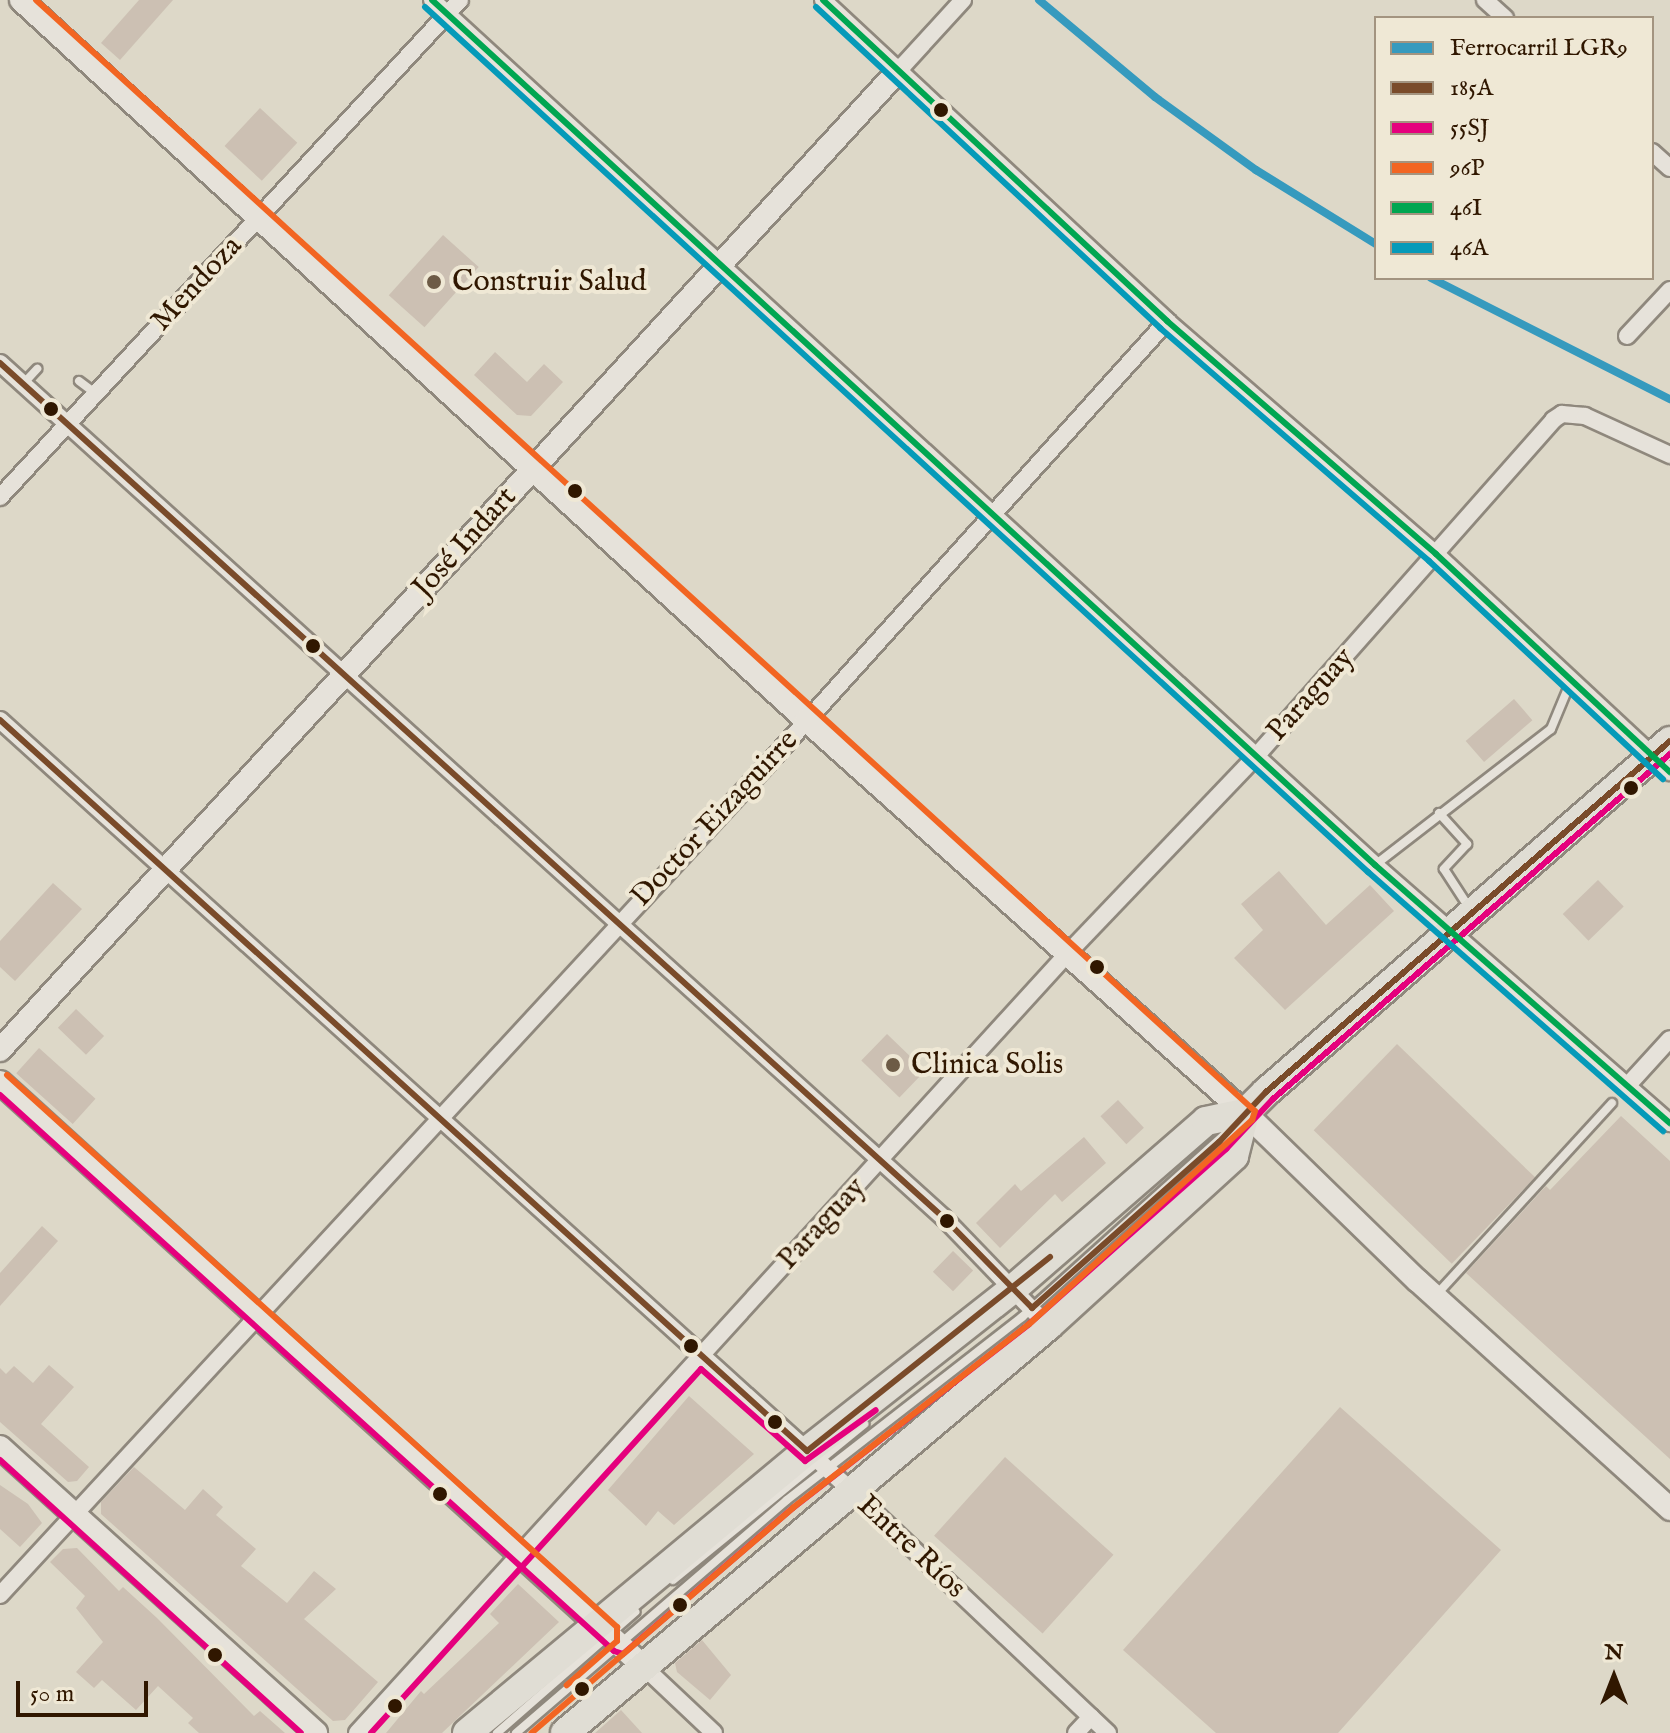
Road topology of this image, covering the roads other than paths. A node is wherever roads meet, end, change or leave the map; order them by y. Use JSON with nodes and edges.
{"nodes":[{"id":1,"x":21,"y":0,"type":"edge"},
{"id":2,"x":432,"y":0,"type":"edge"},
{"id":3,"x":460,"y":0,"type":"edge"},
{"id":4,"x":823,"y":0,"type":"edge"},
{"id":5,"x":963,"y":0,"type":"edge"},
{"id":6,"x":1485,"y":0,"type":"edge"},
{"id":7,"x":448,"y":14,"type":"junction"},
{"id":8,"x":1503,"y":16,"type":"edge"},
{"id":9,"x":899,"y":70,"type":"junction"},
{"id":10,"x":1654,"y":154,"type":"edge"},
{"id":11,"x":1670,"y":168,"type":"edge"},
{"id":12,"x":257,"y":220,"type":"junction"},
{"id":13,"x":721,"y":265,"type":"junction"},
{"id":14,"x":1670,"y":290,"type":"edge"},
{"id":15,"x":1167,"y":321,"type":"junction"},
{"id":16,"x":1627,"y":336,"type":"dead end"},
{"id":17,"x":0,"y":363,"type":"edge"},
{"id":18,"x":37,"y":369,"type":"dead end"},
{"id":19,"x":79,"y":381,"type":"dead end"},
{"id":20,"x":23,"y":384,"type":"junction"},
{"id":21,"x":95,"y":393,"type":"junction"},
{"id":22,"x":66,"y":425,"type":"junction"},
{"id":23,"x":1670,"y":455,"type":"edge"},
{"id":24,"x":532,"y":469,"type":"junction"},
{"id":25,"x":0,"y":497,"type":"edge"},
{"id":26,"x":992,"y":517,"type":"junction"},
{"id":27,"x":1436,"y":554,"type":"junction"},
{"id":28,"x":345,"y":675,"type":"junction"},
{"id":29,"x":1571,"y":680,"type":"junction"},
{"id":30,"x":0,"y":720,"type":"edge"},
{"id":31,"x":806,"y":720,"type":"junction"},
{"id":32,"x":1258,"y":754,"type":"junction"},
{"id":33,"x":1664,"y":756,"type":"edge"},
{"id":34,"x":1439,"y":813,"type":"junction"},
{"id":35,"x":1375,"y":865,"type":"junction"},
{"id":36,"x":166,"y":869,"type":"junction"},
{"id":37,"x":1461,"y":920,"type":"junction"},
{"id":38,"x":617,"y":924,"type":"junction"},
{"id":39,"x":1068,"y":953,"type":"junction"},
{"id":40,"x":1670,"y":1039,"type":"edge"},
{"id":41,"x":0,"y":1050,"type":"edge"},
{"id":42,"x":0,"y":1082,"type":"edge"},
{"id":43,"x":1628,"y":1085,"type":"junction"},
{"id":44,"x":1612,"y":1103,"type":"dead end"},
{"id":45,"x":1245,"y":1113,"type":"junction"},
{"id":46,"x":437,"y":1118,"type":"junction"},
{"id":47,"x":1670,"y":1123,"type":"edge"},
{"id":48,"x":880,"y":1161,"type":"junction"},
{"id":49,"x":1435,"y":1297,"type":"junction"},
{"id":50,"x":1031,"y":1308,"type":"junction"},
{"id":51,"x":258,"y":1314,"type":"junction"},
{"id":52,"x":700,"y":1355,"type":"junction"},
{"id":53,"x":905,"y":1389,"type":"dead end"},
{"id":54,"x":881,"y":1409,"type":"dead end"},
{"id":55,"x":0,"y":1447,"type":"edge"},
{"id":56,"x":818,"y":1461,"type":"junction"},
{"id":57,"x":853,"y":1492,"type":"junction"},
{"id":58,"x":1670,"y":1509,"type":"edge"},
{"id":59,"x":74,"y":1512,"type":"junction"},
{"id":60,"x":522,"y":1555,"type":"junction"},
{"id":61,"x":663,"y":1588,"type":"dead end"},
{"id":62,"x":0,"y":1595,"type":"edge"},
{"id":63,"x":639,"y":1608,"type":"dead end"},
{"id":64,"x":610,"y":1634,"type":"junction"},
{"id":65,"x":644,"y":1667,"type":"junction"},
{"id":66,"x":1091,"y":1717,"type":"junction"},
{"id":67,"x":316,"y":1733,"type":"edge"},
{"id":68,"x":357,"y":1733,"type":"edge"},
{"id":69,"x":467,"y":1733,"type":"edge"},
{"id":70,"x":497,"y":1733,"type":"edge"},
{"id":71,"x":516,"y":1733,"type":"edge"},
{"id":72,"x":565,"y":1733,"type":"edge"},
{"id":73,"x":714,"y":1733,"type":"edge"},
{"id":74,"x":1076,"y":1733,"type":"edge"},
{"id":75,"x":1108,"y":1733,"type":"edge"}],
"edges":[{"from":1,"to":12,"type":"street"},
{"from":2,"to":7,"type":"street"},
{"from":3,"to":7,"type":"street","name":"Mendoza"},
{"from":4,"to":9,"type":"street"},
{"from":5,"to":9,"type":"street","name":"José Indart"},
{"from":6,"to":8,"type":"street"},
{"from":7,"to":12,"type":"street","name":"Mendoza"},
{"from":7,"to":13,"type":"street"},
{"from":9,"to":13,"type":"street","name":"José Indart"},
{"from":9,"to":15,"type":"street"},
{"from":10,"to":11,"type":"street"},
{"from":12,"to":21,"type":"street","name":"Mendoza"},
{"from":12,"to":24,"type":"street"},
{"from":13,"to":24,"type":"street","name":"José Indart"},
{"from":13,"to":26,"type":"street"},
{"from":14,"to":16,"type":"street"},
{"from":15,"to":26,"type":"street","name":"Doctor Eizaguirre"},
{"from":15,"to":27,"type":"street"},
{"from":17,"to":20,"type":"street"},
{"from":18,"to":20,"type":"lane"},
{"from":19,"to":21,"type":"lane"},
{"from":20,"to":22,"type":"street"},
{"from":21,"to":22,"type":"street","name":"Mendoza"},
{"from":22,"to":25,"type":"street","name":"Mendoza"},
{"from":22,"to":28,"type":"street"},
{"from":23,"to":27,"type":"street","name":"Paraguay"},
{"from":24,"to":28,"type":"street","name":"José Indart"},
{"from":24,"to":31,"type":"street"},
{"from":26,"to":31,"type":"street","name":"Doctor Eizaguirre"},
{"from":26,"to":32,"type":"street"},
{"from":27,"to":29,"type":"street"},
{"from":27,"to":32,"type":"street","name":"Paraguay"},
{"from":28,"to":36,"type":"street","name":"José Indart"},
{"from":28,"to":38,"type":"street"},
{"from":29,"to":33,"type":"street"},
{"from":29,"to":34,"type":"lane"},
{"from":30,"to":36,"type":"street","name":"Entre Ríos"},
{"from":31,"to":38,"type":"street","name":"Doctor Eizaguirre"},
{"from":31,"to":39,"type":"street"},
{"from":32,"to":35,"type":"street"},
{"from":32,"to":39,"type":"street","name":"Paraguay"},
{"from":33,"to":37,"type":"highway"},
{"from":34,"to":35,"type":"lane"},
{"from":34,"to":37,"type":"lane"},
{"from":35,"to":37,"type":"street"},
{"from":36,"to":41,"type":"street","name":"José Indart"},
{"from":36,"to":46,"type":"street","name":"Entre Ríos"},
{"from":37,"to":43,"type":"street"},
{"from":37,"to":45,"type":"highway"},
{"from":38,"to":46,"type":"street","name":"Doctor Eizaguirre"},
{"from":38,"to":48,"type":"street"},
{"from":39,"to":45,"type":"street"},
{"from":39,"to":48,"type":"street","name":"Paraguay"},
{"from":40,"to":43,"type":"street"},
{"from":42,"to":51,"type":"street"},
{"from":43,"to":47,"type":"street"},
{"from":44,"to":49,"type":"lane"},
{"from":45,"to":49,"type":"street"},
{"from":45,"to":50,"type":"highway"},
{"from":45,"to":50,"type":"highway"},
{"from":46,"to":51,"type":"street","name":"Doctor Eizaguirre"},
{"from":46,"to":52,"type":"street","name":"Entre Ríos"},
{"from":48,"to":50,"type":"street"},
{"from":48,"to":52,"type":"street","name":"Paraguay"},
{"from":49,"to":58,"type":"street"},
{"from":50,"to":53,"type":"lane"},
{"from":50,"to":56,"type":"highway"},
{"from":50,"to":57,"type":"highway"},
{"from":51,"to":59,"type":"street","name":"Doctor Eizaguirre"},
{"from":51,"to":60,"type":"street"},
{"from":52,"to":56,"type":"street","name":"Entre Ríos"},
{"from":52,"to":60,"type":"street","name":"Paraguay"},
{"from":54,"to":56,"type":"lane"},
{"from":55,"to":59,"type":"street"},
{"from":56,"to":57,"type":"street","name":"Entre Ríos"},
{"from":56,"to":61,"type":"lane"},
{"from":56,"to":64,"type":"highway"},
{"from":57,"to":65,"type":"highway"},
{"from":57,"to":66,"type":"street","name":"Entre Ríos"},
{"from":59,"to":62,"type":"street","name":"Doctor Eizaguirre"},
{"from":59,"to":67,"type":"street"},
{"from":60,"to":64,"type":"street"},
{"from":60,"to":68,"type":"street","name":"Paraguay"},
{"from":63,"to":64,"type":"lane"},
{"from":64,"to":65,"type":"street"},
{"from":64,"to":69,"type":"highway"},
{"from":64,"to":70,"type":"lane"},
{"from":64,"to":71,"type":"lane"},
{"from":65,"to":72,"type":"highway"},
{"from":65,"to":73,"type":"street"},
{"from":66,"to":74,"type":"street"},
{"from":66,"to":75,"type":"street","name":"Entre Ríos"}]}
